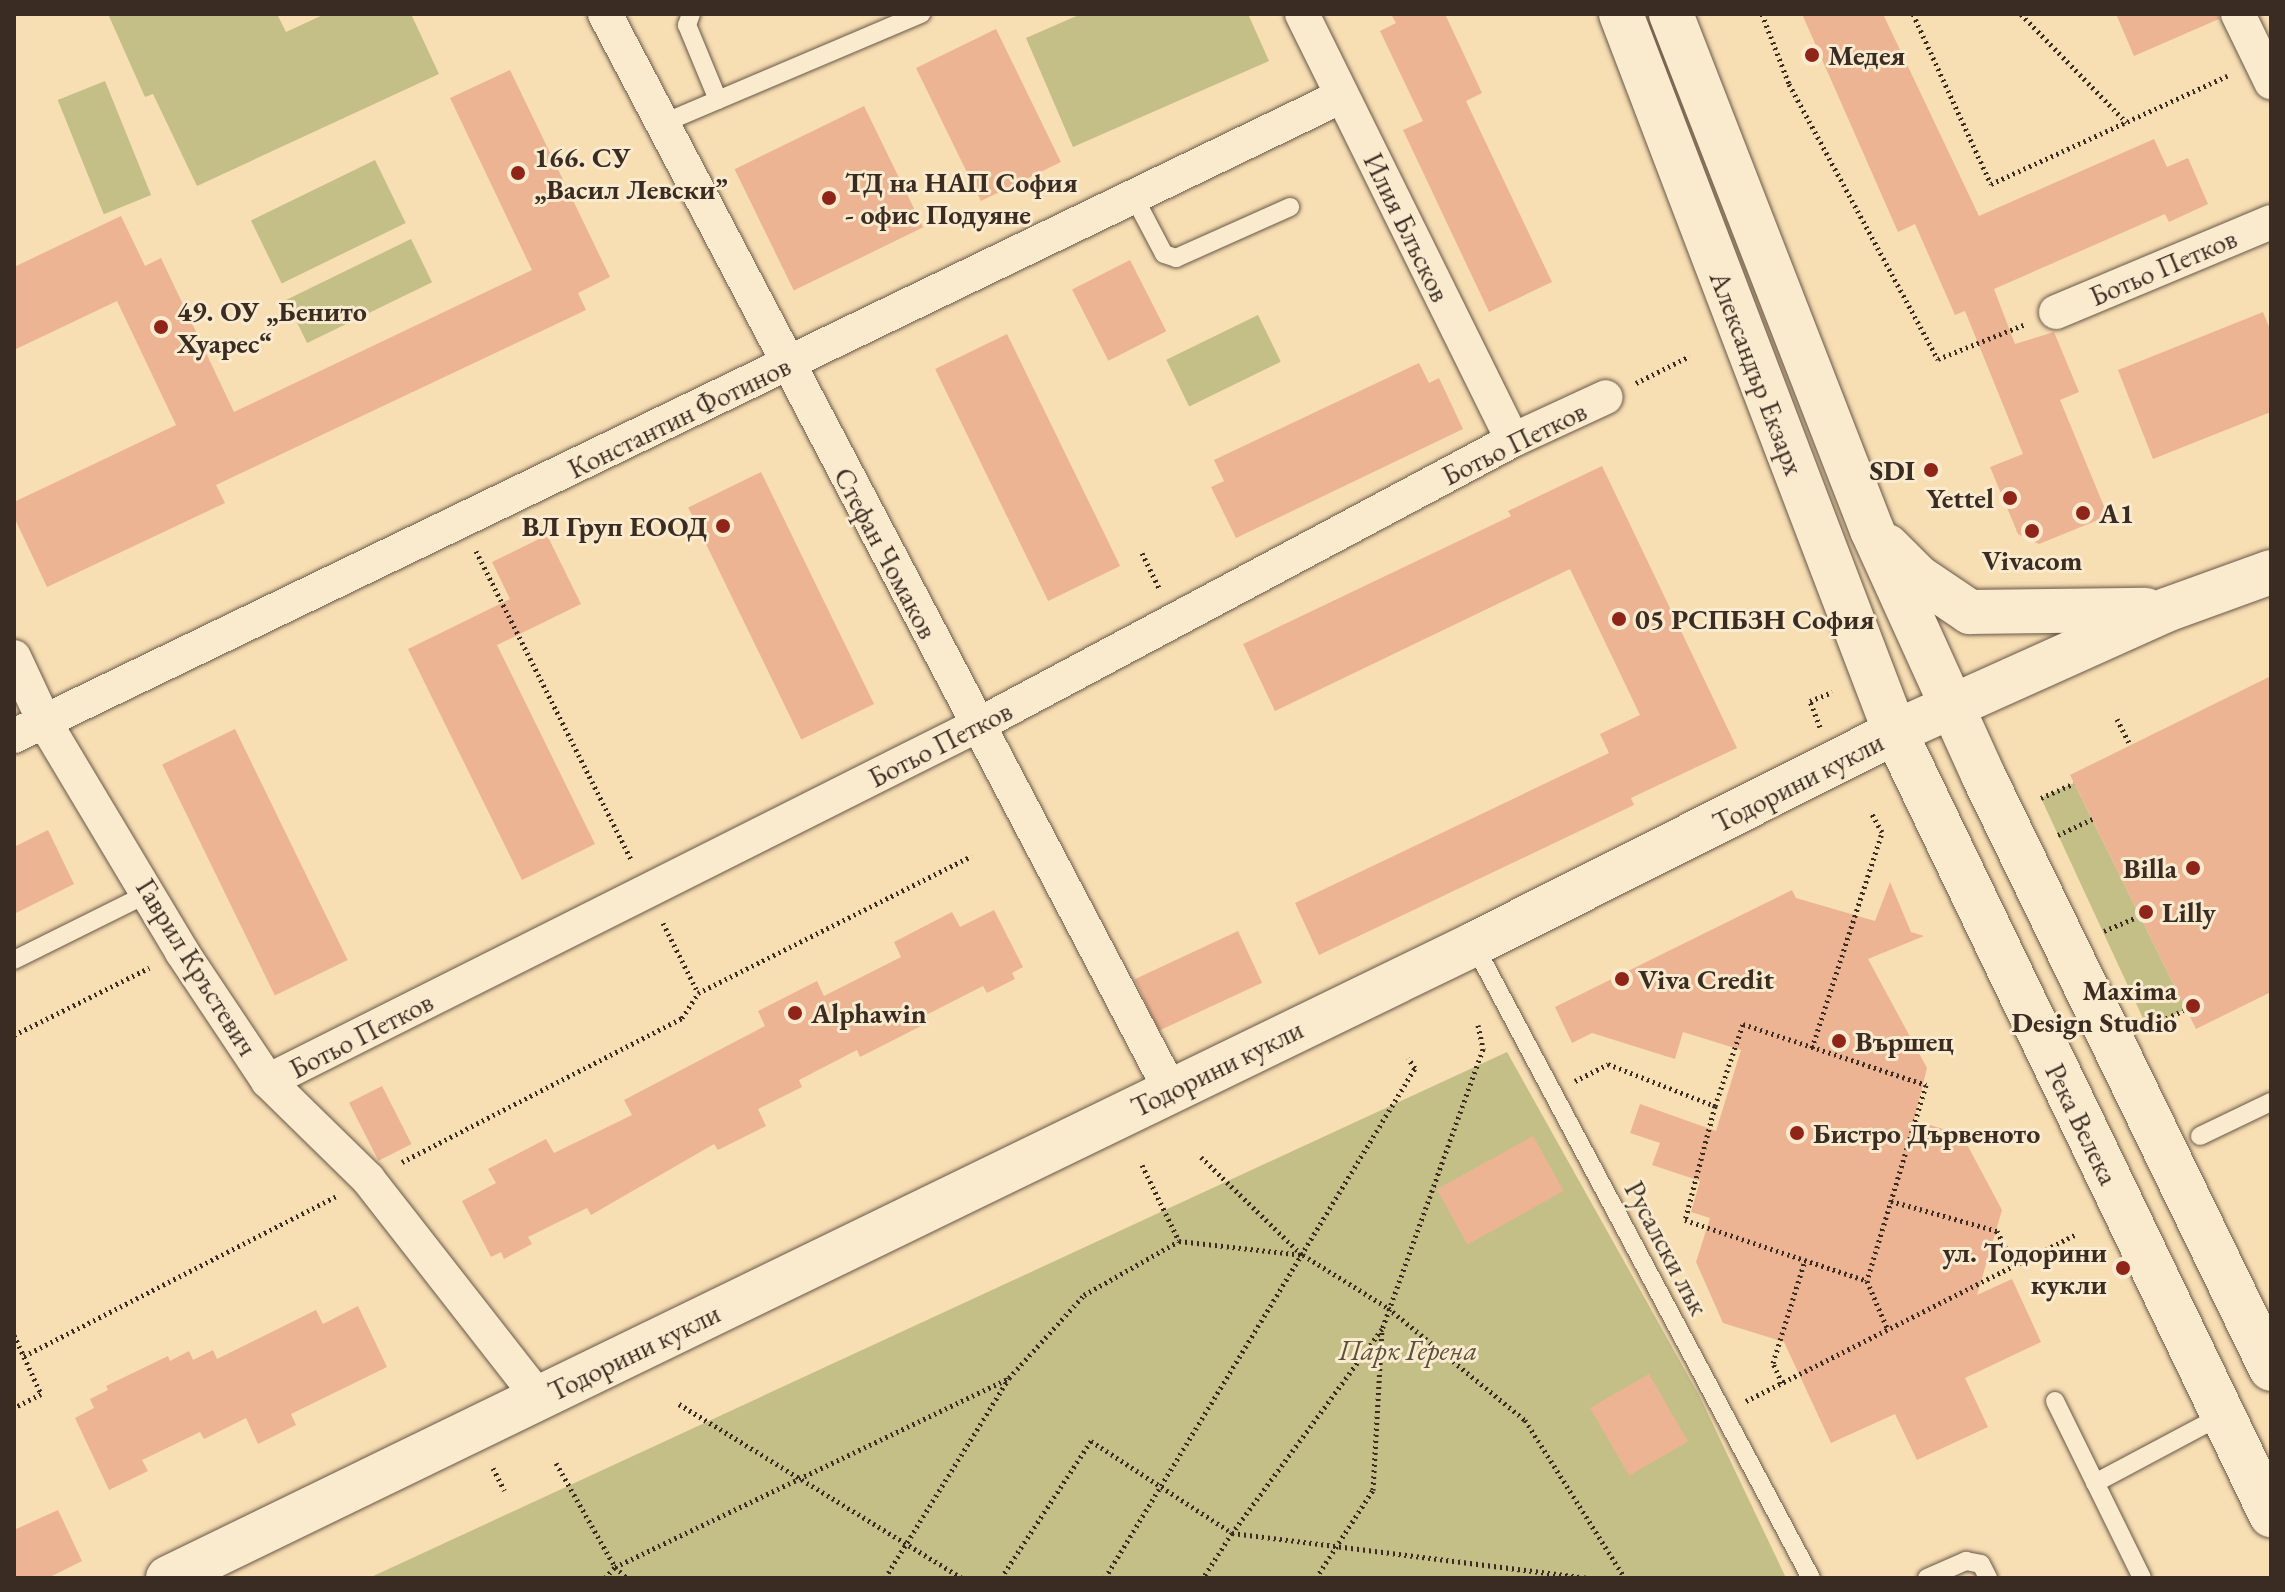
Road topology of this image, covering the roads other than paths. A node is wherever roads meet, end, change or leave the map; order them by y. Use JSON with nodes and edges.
{"nodes":[{"id":1,"x":605,"y":14,"type":"edge"},
{"id":2,"x":691,"y":14,"type":"edge"},
{"id":3,"x":921,"y":14,"type":"edge"},
{"id":4,"x":1302,"y":14,"type":"edge"},
{"id":5,"x":1621,"y":14,"type":"edge"},
{"id":6,"x":1671,"y":14,"type":"edge"},
{"id":7,"x":2238,"y":14,"type":"edge"},
{"id":8,"x":2266,"y":72,"type":"edge"},
{"id":9,"x":1342,"y":96,"type":"junction"},
{"id":10,"x":718,"y":100,"type":"junction"},
{"id":11,"x":659,"y":125,"type":"junction"},
{"id":12,"x":1134,"y":197,"type":"junction"},
{"id":13,"x":1290,"y":207,"type":"dead end"},
{"id":14,"x":2271,"y":222,"type":"edge"},
{"id":15,"x":2056,"y":312,"type":"road end"},
{"id":16,"x":786,"y":365,"type":"junction"},
{"id":17,"x":1606,"y":397,"type":"road end"},
{"id":18,"x":1513,"y":440,"type":"junction"},
{"id":19,"x":1872,"y":530,"type":"junction"},
{"id":20,"x":2271,"y":572,"type":"edge"},
{"id":21,"x":2166,"y":610,"type":"junction"},
{"id":22,"x":14,"y":657,"type":"edge"},
{"id":23,"x":1951,"y":706,"type":"junction"},
{"id":24,"x":978,"y":725,"type":"junction"},
{"id":25,"x":29,"y":729,"type":"edge"},
{"id":26,"x":1895,"y":732,"type":"junction"},
{"id":27,"x":151,"y":892,"type":"junction"},
{"id":28,"x":1474,"y":944,"type":"junction"},
{"id":29,"x":14,"y":960,"type":"edge"},
{"id":30,"x":268,"y":1081,"type":"junction"},
{"id":31,"x":1171,"y":1091,"type":"junction"},
{"id":32,"x":2271,"y":1102,"type":"edge"},
{"id":33,"x":2200,"y":1136,"type":"dead end"},
{"id":34,"x":2271,"y":1369,"type":"edge"},
{"id":35,"x":539,"y":1398,"type":"junction"},
{"id":36,"x":2055,"y":1401,"type":"dead end"},
{"id":37,"x":2223,"y":1415,"type":"junction"},
{"id":38,"x":2095,"y":1483,"type":"junction"},
{"id":39,"x":2271,"y":1515,"type":"edge"},
{"id":40,"x":168,"y":1578,"type":"edge"},
{"id":41,"x":1811,"y":1578,"type":"edge"},
{"id":42,"x":1927,"y":1578,"type":"edge"},
{"id":43,"x":1988,"y":1578,"type":"edge"},
{"id":44,"x":2142,"y":1578,"type":"edge"}],
"edges":[{"from":1,"to":11,"type":"street","name":"Стефан Чомаков"},
{"from":2,"to":10,"type":"lane"},
{"from":3,"to":10,"type":"lane"},
{"from":4,"to":9,"type":"street","name":"Илия Блъсков"},
{"from":5,"to":26,"type":"street","name":"Александър Екзарх"},
{"from":6,"to":19,"type":"street","name":"Александър Екзарх"},
{"from":7,"to":8,"type":"street"},
{"from":9,"to":12,"type":"street","name":"Константин Фотинов"},
{"from":9,"to":18,"type":"street","name":"Илия Блъсков"},
{"from":10,"to":11,"type":"lane"},
{"from":11,"to":16,"type":"street","name":"Стефан Чомаков"},
{"from":12,"to":13,"type":"lane"},
{"from":12,"to":16,"type":"street","name":"Константин Фотинов"},
{"from":14,"to":15,"type":"street","name":"Ботьо Петков"},
{"from":16,"to":24,"type":"street","name":"Стефан Чомаков"},
{"from":16,"to":25,"type":"street","name":"Константин Фотинов"},
{"from":17,"to":18,"type":"street","name":"Ботьо Петков"},
{"from":18,"to":24,"type":"street","name":"Ботьо Петков"},
{"from":19,"to":21,"type":"street"},
{"from":19,"to":23,"type":"street","name":"Александър Екзарх"},
{"from":20,"to":21,"type":"street","name":"Тодорини кукли"},
{"from":21,"to":23,"type":"street","name":"Тодорини кукли"},
{"from":22,"to":25,"type":"street","name":"Гаврил Кръстевич"},
{"from":23,"to":26,"type":"street","name":"Тодорини кукли"},
{"from":23,"to":34,"type":"street"},
{"from":24,"to":30,"type":"street","name":"Ботьо Петков"},
{"from":24,"to":31,"type":"street","name":"Стефан Чомаков"},
{"from":25,"to":27,"type":"street","name":"Гаврил Кръстевич"},
{"from":26,"to":28,"type":"street","name":"Тодорини кукли"},
{"from":26,"to":37,"type":"street","name":"Река Велека"},
{"from":27,"to":29,"type":"lane"},
{"from":27,"to":30,"type":"street","name":"Гаврил Кръстевич"},
{"from":28,"to":31,"type":"street","name":"Тодорини кукли"},
{"from":28,"to":41,"type":"lane","name":"Русалски лък"},
{"from":30,"to":35,"type":"street","name":"Гаврил Кръстевич"},
{"from":31,"to":35,"type":"street","name":"Тодорини кукли"},
{"from":32,"to":33,"type":"lane"},
{"from":35,"to":40,"type":"street","name":"Тодорини кукли"},
{"from":36,"to":38,"type":"lane"},
{"from":37,"to":38,"type":"lane"},
{"from":37,"to":39,"type":"street","name":"Река Велека"},
{"from":38,"to":44,"type":"lane"},
{"from":42,"to":43,"type":"lane"}]}
